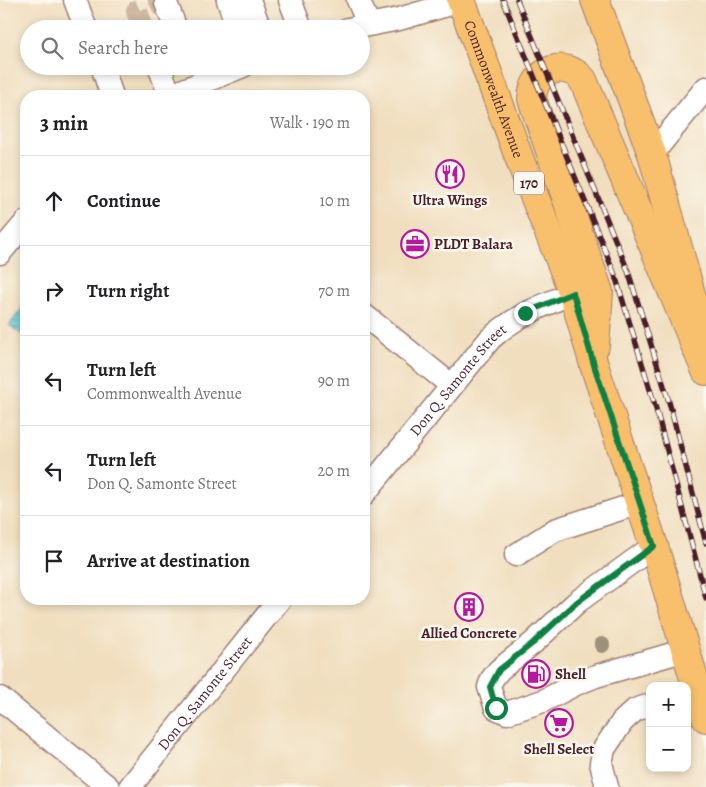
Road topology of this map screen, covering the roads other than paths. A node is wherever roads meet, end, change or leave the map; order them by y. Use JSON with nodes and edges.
{"nodes":[{"id":1,"x":75,"y":0,"type":"edge"},
{"id":2,"x":228,"y":0,"type":"edge"},
{"id":3,"x":249,"y":0,"type":"edge"},
{"id":4,"x":290,"y":0,"type":"edge"},
{"id":5,"x":358,"y":0,"type":"edge"},
{"id":6,"x":461,"y":0,"type":"edge"},
{"id":7,"x":595,"y":0,"type":"edge"},
{"id":8,"x":166,"y":3,"type":"dead end"},
{"id":9,"x":83,"y":20,"type":"edge"},
{"id":10,"x":173,"y":20,"type":"edge"},
{"id":11,"x":235,"y":20,"type":"edge"},
{"id":12,"x":257,"y":20,"type":"edge"},
{"id":13,"x":298,"y":20,"type":"edge"},
{"id":14,"x":358,"y":20,"type":"edge"},
{"id":15,"x":370,"y":24,"type":"edge"},
{"id":16,"x":105,"y":75,"type":"edge"},
{"id":17,"x":156,"y":75,"type":"edge"},
{"id":18,"x":158,"y":75,"type":"edge"},
{"id":19,"x":195,"y":75,"type":"edge"},
{"id":20,"x":706,"y":88,"type":"edge"},
{"id":21,"x":110,"y":90,"type":"edge"},
{"id":22,"x":160,"y":90,"type":"edge"},
{"id":23,"x":166,"y":90,"type":"edge"},
{"id":24,"x":176,"y":90,"type":"edge"},
{"id":25,"x":652,"y":154,"type":"junction"},
{"id":26,"x":20,"y":229,"type":"edge"},
{"id":27,"x":0,"y":253,"type":"edge"},
{"id":28,"x":573,"y":293,"type":"junction"},
{"id":29,"x":370,"y":320,"type":"edge"},
{"id":30,"x":701,"y":338,"type":"edge"},
{"id":31,"x":594,"y":365,"type":"junction"},
{"id":32,"x":706,"y":371,"type":"edge"},
{"id":33,"x":451,"y":385,"type":"junction"},
{"id":34,"x":370,"y":486,"type":"edge"},
{"id":35,"x":639,"y":503,"type":"junction"},
{"id":36,"x":654,"y":546,"type":"junction"},
{"id":37,"x":516,"y":555,"type":"dead end"},
{"id":38,"x":275,"y":605,"type":"edge"},
{"id":39,"x":686,"y":650,"type":"junction"},
{"id":40,"x":692,"y":688,"type":"edge"},
{"id":41,"x":0,"y":698,"type":"edge"},
{"id":42,"x":646,"y":706,"type":"edge"},
{"id":43,"x":706,"y":718,"type":"edge"},
{"id":44,"x":108,"y":787,"type":"edge"},
{"id":45,"x":130,"y":787,"type":"edge"},
{"id":46,"x":607,"y":787,"type":"edge"}],
"edges":[{"from":1,"to":9,"type":"street"},
{"from":2,"to":11,"type":"street"},
{"from":3,"to":12,"type":"street"},
{"from":4,"to":13,"type":"street"},
{"from":5,"to":14,"type":"street"},
{"from":6,"to":15,"type":"street"},
{"from":6,"to":28,"type":"main road","name":"Commonwealth Avenue","number":"170"},
{"from":7,"to":25,"type":"main road"},
{"from":8,"to":10,"type":"street"},
{"from":16,"to":21,"type":"street"},
{"from":17,"to":22,"type":"street"},
{"from":18,"to":23,"type":"street"},
{"from":19,"to":24,"type":"street"},
{"from":20,"to":25,"type":"street"},
{"from":25,"to":30,"type":"main road"},
{"from":26,"to":27,"type":"street"},
{"from":28,"to":31,"type":"main road","name":"Commonwealth Avenue","number":"170"},
{"from":28,"to":33,"type":"street","name":"Don Q. Samonte Street"},
{"from":29,"to":33,"type":"street"},
{"from":30,"to":31,"type":"main road"},
{"from":30,"to":32,"type":"main road"},
{"from":31,"to":35,"type":"main road","name":"Commonwealth Avenue","number":"170"},
{"from":33,"to":34,"type":"street","name":"Don Q. Samonte Street"},
{"from":35,"to":36,"type":"main road","name":"Commonwealth Avenue","number":"170"},
{"from":35,"to":37,"type":"street"},
{"from":36,"to":39,"type":"main road","name":"Commonwealth Avenue","number":"170"},
{"from":36,"to":39,"type":"street"},
{"from":38,"to":45,"type":"street","name":"Don Q. Samonte Street"},
{"from":39,"to":40,"type":"main road","name":"Commonwealth Avenue","number":"170"},
{"from":40,"to":43,"type":"main road","name":"Commonwealth Avenue","number":"170"},
{"from":41,"to":44,"type":"street"},
{"from":42,"to":46,"type":"street"}]}
